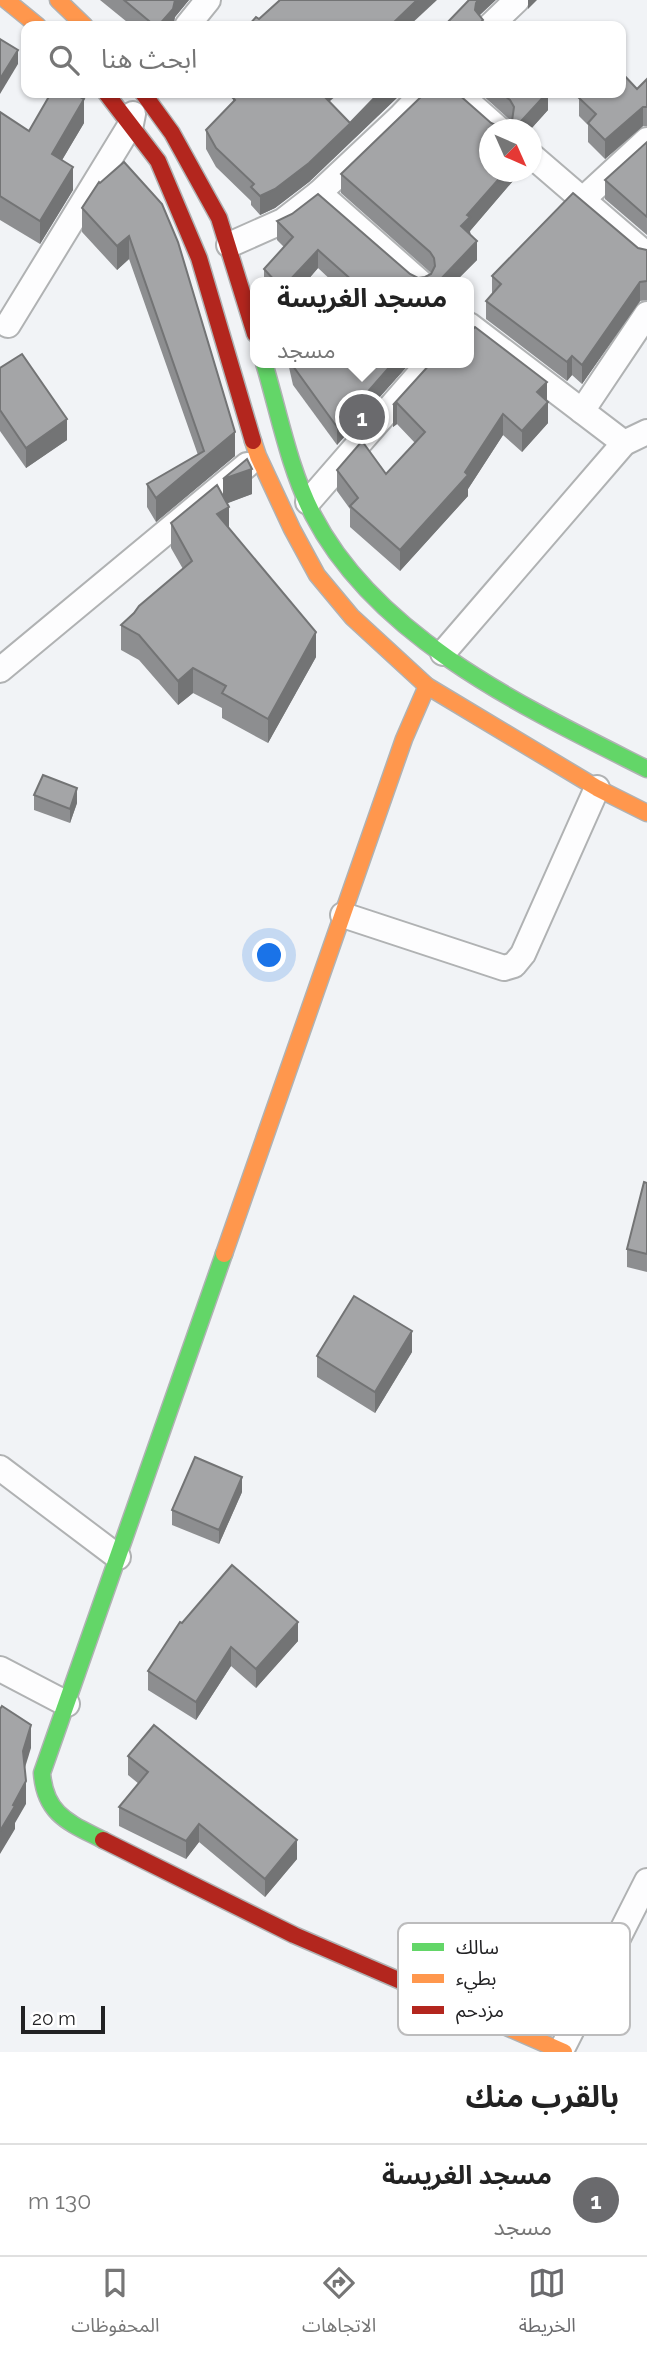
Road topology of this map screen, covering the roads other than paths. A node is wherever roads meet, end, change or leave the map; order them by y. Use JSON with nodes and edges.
{"nodes":[{"id":1,"x":6,"y":0,"type":"edge"},
{"id":2,"x":58,"y":0,"type":"edge"},
{"id":3,"x":208,"y":0,"type":"edge"},
{"id":4,"x":515,"y":0,"type":"edge"},
{"id":5,"x":32,"y":21,"type":"edge"},
{"id":6,"x":80,"y":21,"type":"edge"},
{"id":7,"x":191,"y":21,"type":"edge"},
{"id":8,"x":495,"y":21,"type":"edge"},
{"id":9,"x":110,"y":98,"type":"edge"},
{"id":10,"x":139,"y":98,"type":"edge"},
{"id":11,"x":145,"y":98,"type":"edge"},
{"id":12,"x":418,"y":98,"type":"edge"},
{"id":13,"x":464,"y":98,"type":"edge"},
{"id":14,"x":488,"y":119,"type":"edge"},
{"id":15,"x":131,"y":124,"type":"junction"},
{"id":16,"x":647,"y":141,"type":"edge"},
{"id":17,"x":542,"y":165,"type":"edge"},
{"id":18,"x":319,"y":193,"type":"junction"},
{"id":19,"x":582,"y":200,"type":"junction"},
{"id":20,"x":229,"y":245,"type":"junction"},
{"id":21,"x":647,"y":255,"type":"edge"},
{"id":22,"x":414,"y":277,"type":"edge"},
{"id":23,"x":647,"y":314,"type":"edge"},
{"id":24,"x":250,"y":317,"type":"edge"},
{"id":25,"x":8,"y":326,"type":"dead end"},
{"id":26,"x":474,"y":329,"type":"edge"},
{"id":27,"x":265,"y":368,"type":"edge"},
{"id":28,"x":425,"y":368,"type":"edge"},
{"id":29,"x":582,"y":411,"type":"junction"},
{"id":30,"x":647,"y":432,"type":"edge"},
{"id":31,"x":624,"y":443,"type":"junction"},
{"id":32,"x":258,"y":456,"type":"junction"},
{"id":33,"x":309,"y":502,"type":"junction"},
{"id":34,"x":443,"y":653,"type":"junction"},
{"id":35,"x":0,"y":670,"type":"edge"},
{"id":36,"x":427,"y":686,"type":"junction"},
{"id":37,"x":647,"y":769,"type":"edge"},
{"id":38,"x":597,"y":788,"type":"junction"},
{"id":39,"x":647,"y":813,"type":"edge"},
{"id":40,"x":343,"y":915,"type":"junction"},
{"id":41,"x":0,"y":1468,"type":"edge"},
{"id":42,"x":118,"y":1556,"type":"junction"},
{"id":43,"x":0,"y":1669,"type":"edge"},
{"id":44,"x":66,"y":1704,"type":"junction"},
{"id":45,"x":647,"y":1881,"type":"edge"},
{"id":46,"x":626,"y":1923,"type":"edge"},
{"id":47,"x":398,"y":1980,"type":"edge"},
{"id":48,"x":526,"y":2035,"type":"edge"},
{"id":49,"x":571,"y":2035,"type":"edge"},
{"id":50,"x":563,"y":2051,"type":"edge"}],
"edges":[{"from":1,"to":5,"type":"main road"},
{"from":2,"to":6,"type":"main road"},
{"from":3,"to":7,"type":"street"},
{"from":4,"to":8,"type":"street"},
{"from":9,"to":15,"type":"main road"},
{"from":10,"to":15,"type":"street"},
{"from":11,"to":20,"type":"main road"},
{"from":12,"to":18,"type":"street"},
{"from":13,"to":14,"type":"street"},
{"from":15,"to":25,"type":"street"},
{"from":15,"to":32,"type":"main road"},
{"from":16,"to":19,"type":"street"},
{"from":17,"to":19,"type":"street"},
{"from":18,"to":20,"type":"street"},
{"from":18,"to":22,"type":"street"},
{"from":19,"to":21,"type":"street"},
{"from":20,"to":24,"type":"main road"},
{"from":23,"to":29,"type":"street"},
{"from":26,"to":29,"type":"street"},
{"from":27,"to":33,"type":"main road"},
{"from":28,"to":33,"type":"street"},
{"from":29,"to":31,"type":"street"},
{"from":30,"to":31,"type":"street"},
{"from":31,"to":34,"type":"street"},
{"from":32,"to":35,"type":"street"},
{"from":32,"to":36,"type":"main road"},
{"from":33,"to":34,"type":"main road"},
{"from":34,"to":37,"type":"main road"},
{"from":36,"to":38,"type":"main road"},
{"from":36,"to":40,"type":"main road"},
{"from":38,"to":39,"type":"main road"},
{"from":38,"to":40,"type":"street"},
{"from":40,"to":42,"type":"main road"},
{"from":41,"to":42,"type":"street"},
{"from":42,"to":44,"type":"main road"},
{"from":43,"to":44,"type":"street"},
{"from":44,"to":47,"type":"main road"},
{"from":45,"to":46,"type":"street"},
{"from":48,"to":50,"type":"main road"},
{"from":49,"to":50,"type":"street"}]}
